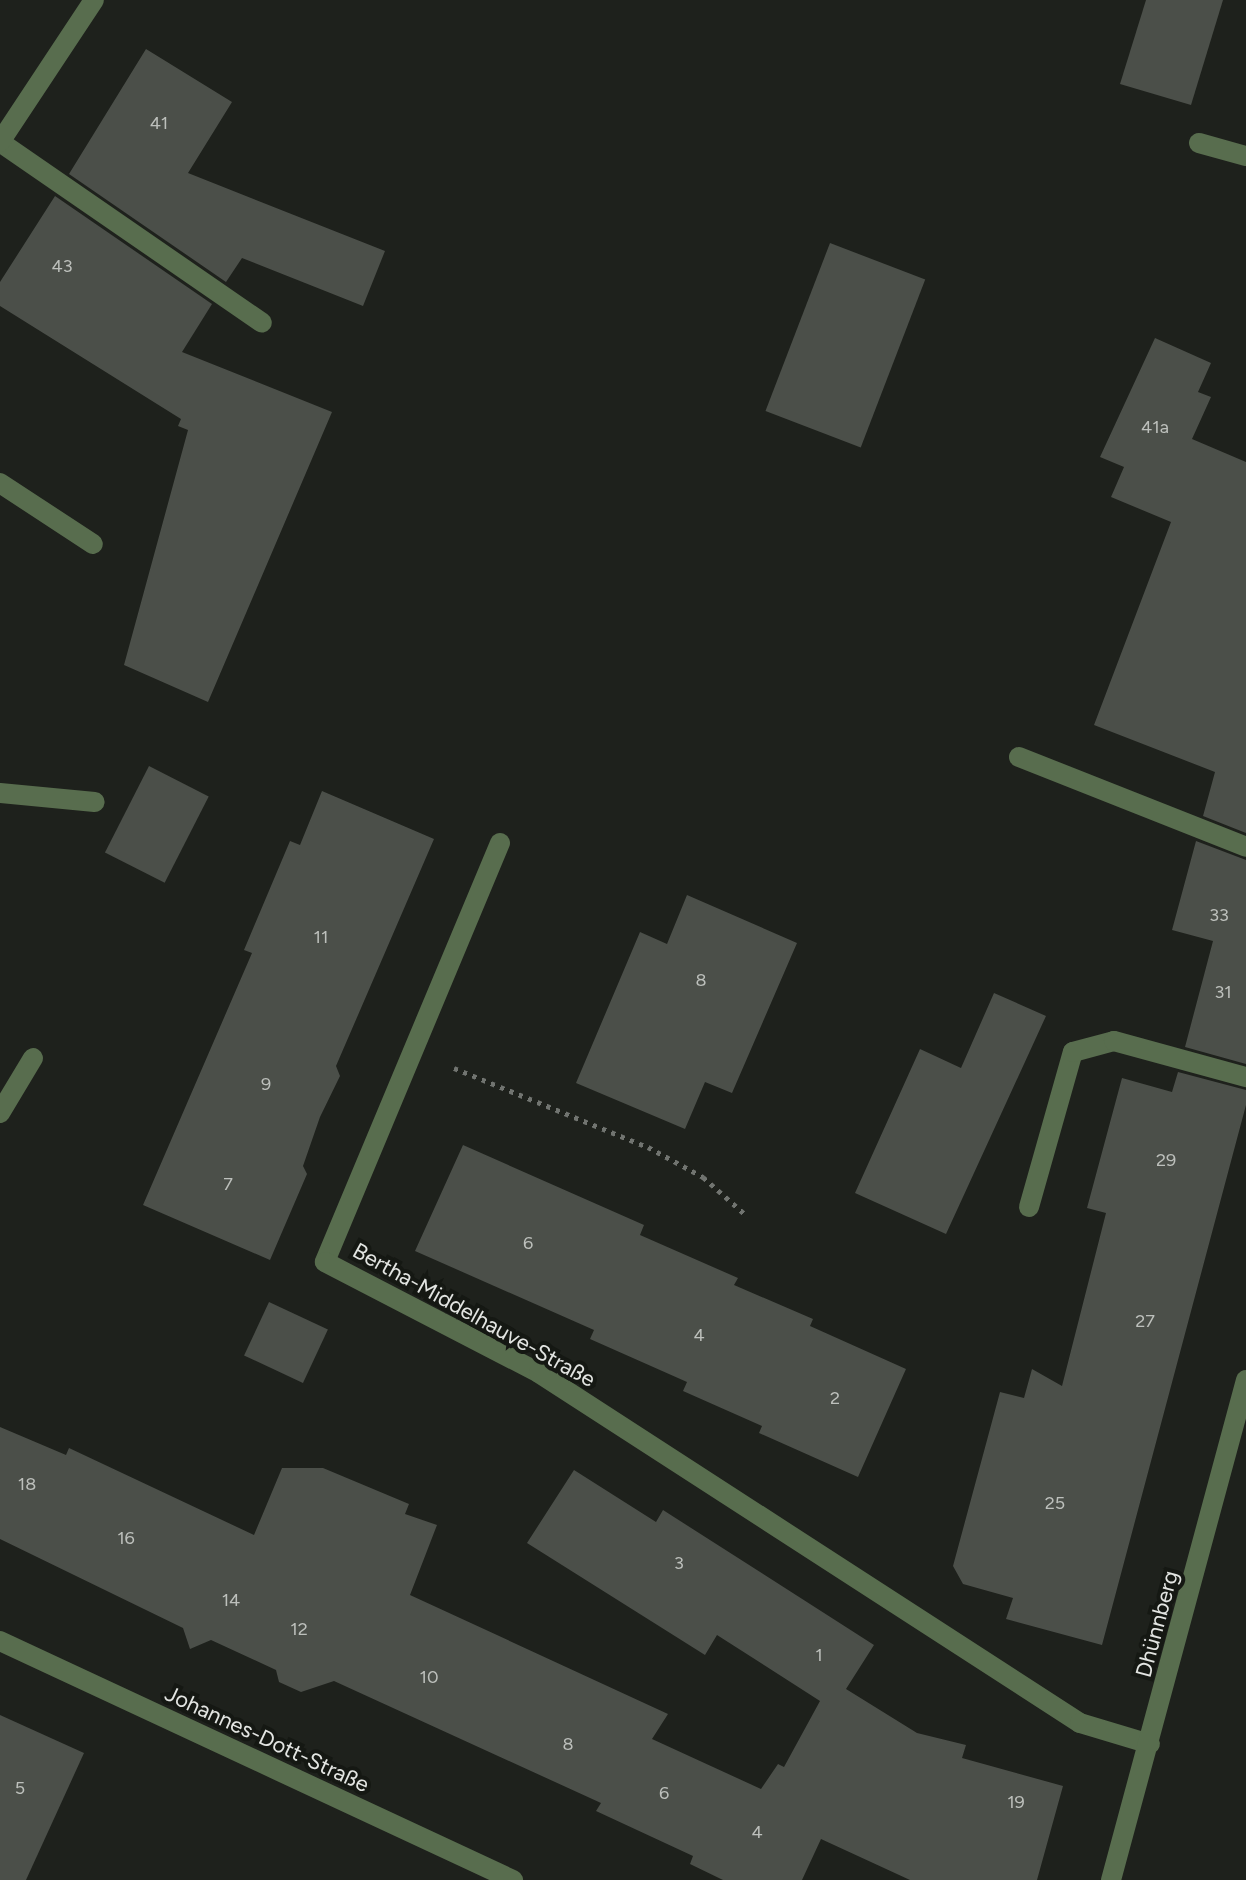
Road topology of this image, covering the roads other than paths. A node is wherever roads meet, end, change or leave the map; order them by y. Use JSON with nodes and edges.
{"nodes":[{"id":1,"x":94,"y":0,"type":"edge"},
{"id":2,"x":0,"y":142,"type":"edge"},
{"id":3,"x":1199,"y":143,"type":"dead end"},
{"id":4,"x":1246,"y":156,"type":"edge"},
{"id":5,"x":262,"y":323,"type":"dead end"},
{"id":6,"x":0,"y":483,"type":"edge"},
{"id":7,"x":93,"y":544,"type":"dead end"},
{"id":8,"x":1019,"y":757,"type":"dead end"},
{"id":9,"x":0,"y":793,"type":"edge"},
{"id":10,"x":95,"y":802,"type":"dead end"},
{"id":11,"x":500,"y":843,"type":"dead end"},
{"id":12,"x":1246,"y":847,"type":"edge"},
{"id":13,"x":33,"y":1058,"type":"dead end"},
{"id":14,"x":1246,"y":1077,"type":"edge"},
{"id":15,"x":0,"y":1113,"type":"edge"},
{"id":16,"x":1029,"y":1207,"type":"dead end"},
{"id":17,"x":1246,"y":1380,"type":"edge"},
{"id":18,"x":0,"y":1641,"type":"edge"},
{"id":19,"x":1150,"y":1744,"type":"junction"},
{"id":20,"x":513,"y":1880,"type":"edge"},
{"id":21,"x":1111,"y":1880,"type":"edge"}],
"edges":[{"from":1,"to":2,"type":"street"},
{"from":2,"to":5,"type":"street"},
{"from":3,"to":4,"type":"street"},
{"from":6,"to":7,"type":"street"},
{"from":8,"to":12,"type":"street"},
{"from":9,"to":10,"type":"street"},
{"from":11,"to":19,"type":"street","name":"Bertha-Middelhauve-Straße"},
{"from":13,"to":15,"type":"street"},
{"from":14,"to":16,"type":"street"},
{"from":17,"to":19,"type":"street","name":"Dhünnberg"},
{"from":18,"to":20,"type":"street","name":"Johannes-Dott-Straße"},
{"from":19,"to":21,"type":"street","name":"Dhünnberg"}]}
